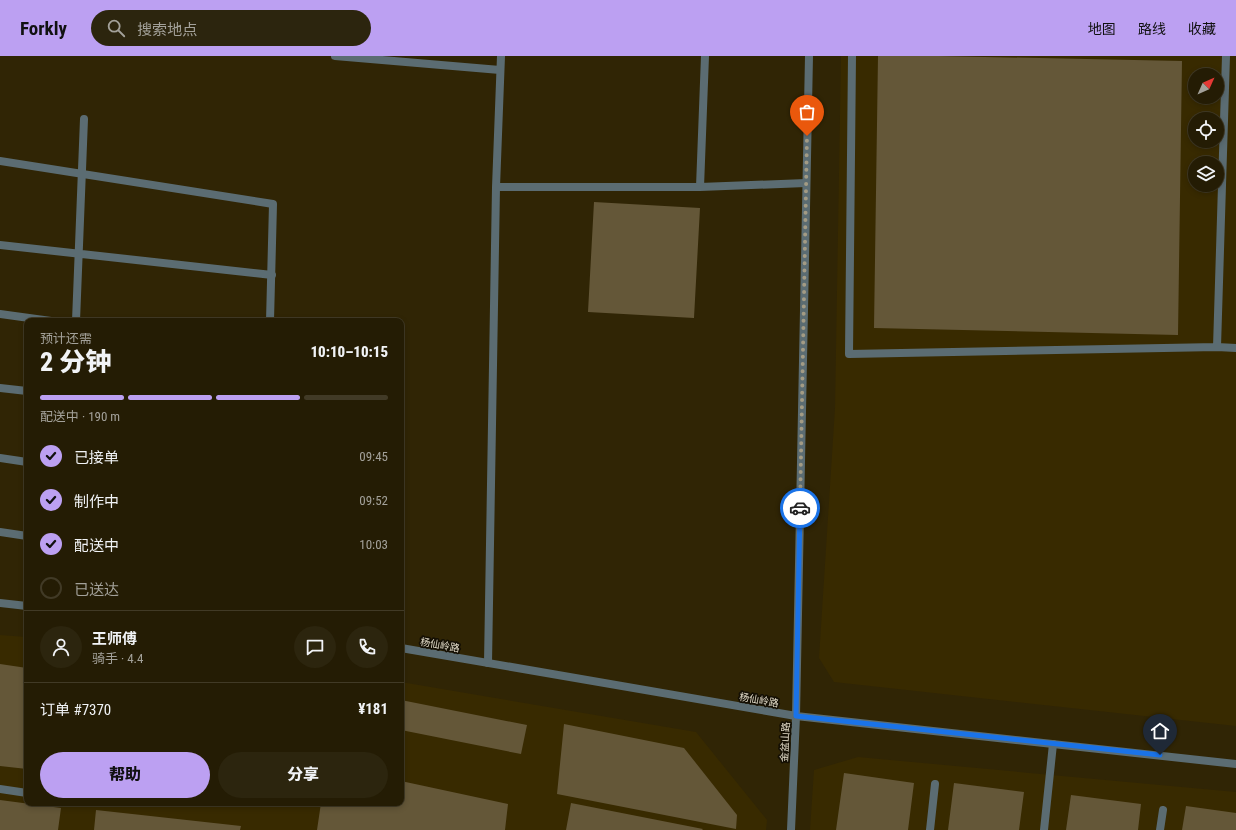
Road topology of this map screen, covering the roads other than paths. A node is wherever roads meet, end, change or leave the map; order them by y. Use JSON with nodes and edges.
{"nodes":[{"id":1,"x":335,"y":56,"type":"edge"},
{"id":2,"x":501,"y":56,"type":"edge"},
{"id":3,"x":705,"y":56,"type":"edge"},
{"id":4,"x":809,"y":56,"type":"edge"},
{"id":5,"x":852,"y":56,"type":"edge"},
{"id":6,"x":1226,"y":56,"type":"edge"},
{"id":7,"x":500,"y":70,"type":"junction"},
{"id":8,"x":84,"y":119,"type":"dead end"},
{"id":9,"x":0,"y":161,"type":"edge"},
{"id":10,"x":82,"y":174,"type":"junction"},
{"id":11,"x":806,"y":184,"type":"junction"},
{"id":12,"x":496,"y":187,"type":"junction"},
{"id":13,"x":700,"y":187,"type":"junction"},
{"id":14,"x":0,"y":245,"type":"edge"},
{"id":15,"x":79,"y":254,"type":"junction"},
{"id":16,"x":272,"y":275,"type":"junction"},
{"id":17,"x":0,"y":314,"type":"edge"},
{"id":18,"x":29,"y":318,"type":"edge"},
{"id":19,"x":76,"y":318,"type":"edge"},
{"id":20,"x":270,"y":318,"type":"edge"},
{"id":21,"x":1217,"y":347,"type":"junction"},
{"id":22,"x":1236,"y":348,"type":"edge"},
{"id":23,"x":0,"y":388,"type":"edge"},
{"id":24,"x":24,"y":391,"type":"edge"},
{"id":25,"x":0,"y":458,"type":"edge"},
{"id":26,"x":24,"y":462,"type":"edge"},
{"id":27,"x":0,"y":532,"type":"edge"},
{"id":28,"x":24,"y":536,"type":"edge"},
{"id":29,"x":0,"y":603,"type":"edge"},
{"id":30,"x":24,"y":606,"type":"edge"},
{"id":31,"x":404,"y":649,"type":"edge"},
{"id":32,"x":488,"y":663,"type":"junction"},
{"id":33,"x":796,"y":716,"type":"junction"},
{"id":34,"x":1054,"y":744,"type":"junction"},
{"id":35,"x":1236,"y":764,"type":"edge"},
{"id":36,"x":935,"y":784,"type":"dead end"},
{"id":37,"x":0,"y":789,"type":"edge"},
{"id":38,"x":24,"y":792,"type":"edge"},
{"id":39,"x":1162,"y":810,"type":"dead end"},
{"id":40,"x":791,"y":830,"type":"edge"},
{"id":41,"x":930,"y":830,"type":"edge"},
{"id":42,"x":1044,"y":830,"type":"edge"},
{"id":43,"x":1160,"y":830,"type":"edge"}],
"edges":[{"from":1,"to":7,"type":"street"},
{"from":2,"to":7,"type":"street"},
{"from":3,"to":13,"type":"street"},
{"from":4,"to":11,"type":"street","name":"金盆山路"},
{"from":5,"to":21,"type":"street"},
{"from":6,"to":21,"type":"street"},
{"from":7,"to":12,"type":"street"},
{"from":8,"to":10,"type":"street"},
{"from":9,"to":10,"type":"street"},
{"from":10,"to":15,"type":"street"},
{"from":10,"to":16,"type":"street"},
{"from":11,"to":13,"type":"street"},
{"from":11,"to":33,"type":"street","name":"金盆山路"},
{"from":12,"to":13,"type":"street"},
{"from":12,"to":32,"type":"street"},
{"from":14,"to":15,"type":"street"},
{"from":15,"to":16,"type":"street"},
{"from":15,"to":19,"type":"street"},
{"from":16,"to":20,"type":"street"},
{"from":17,"to":18,"type":"street"},
{"from":21,"to":22,"type":"street"},
{"from":23,"to":24,"type":"street"},
{"from":25,"to":26,"type":"street"},
{"from":27,"to":28,"type":"street"},
{"from":29,"to":30,"type":"street"},
{"from":31,"to":32,"type":"street","name":"杨仙岭路"},
{"from":32,"to":33,"type":"street","name":"杨仙岭路"},
{"from":33,"to":34,"type":"street","name":"杨仙岭路"},
{"from":33,"to":40,"type":"street","name":"金盆山路"},
{"from":34,"to":35,"type":"street","name":"杨仙岭路"},
{"from":34,"to":42,"type":"street"},
{"from":36,"to":41,"type":"street"},
{"from":37,"to":38,"type":"street"},
{"from":39,"to":43,"type":"street"}]}
